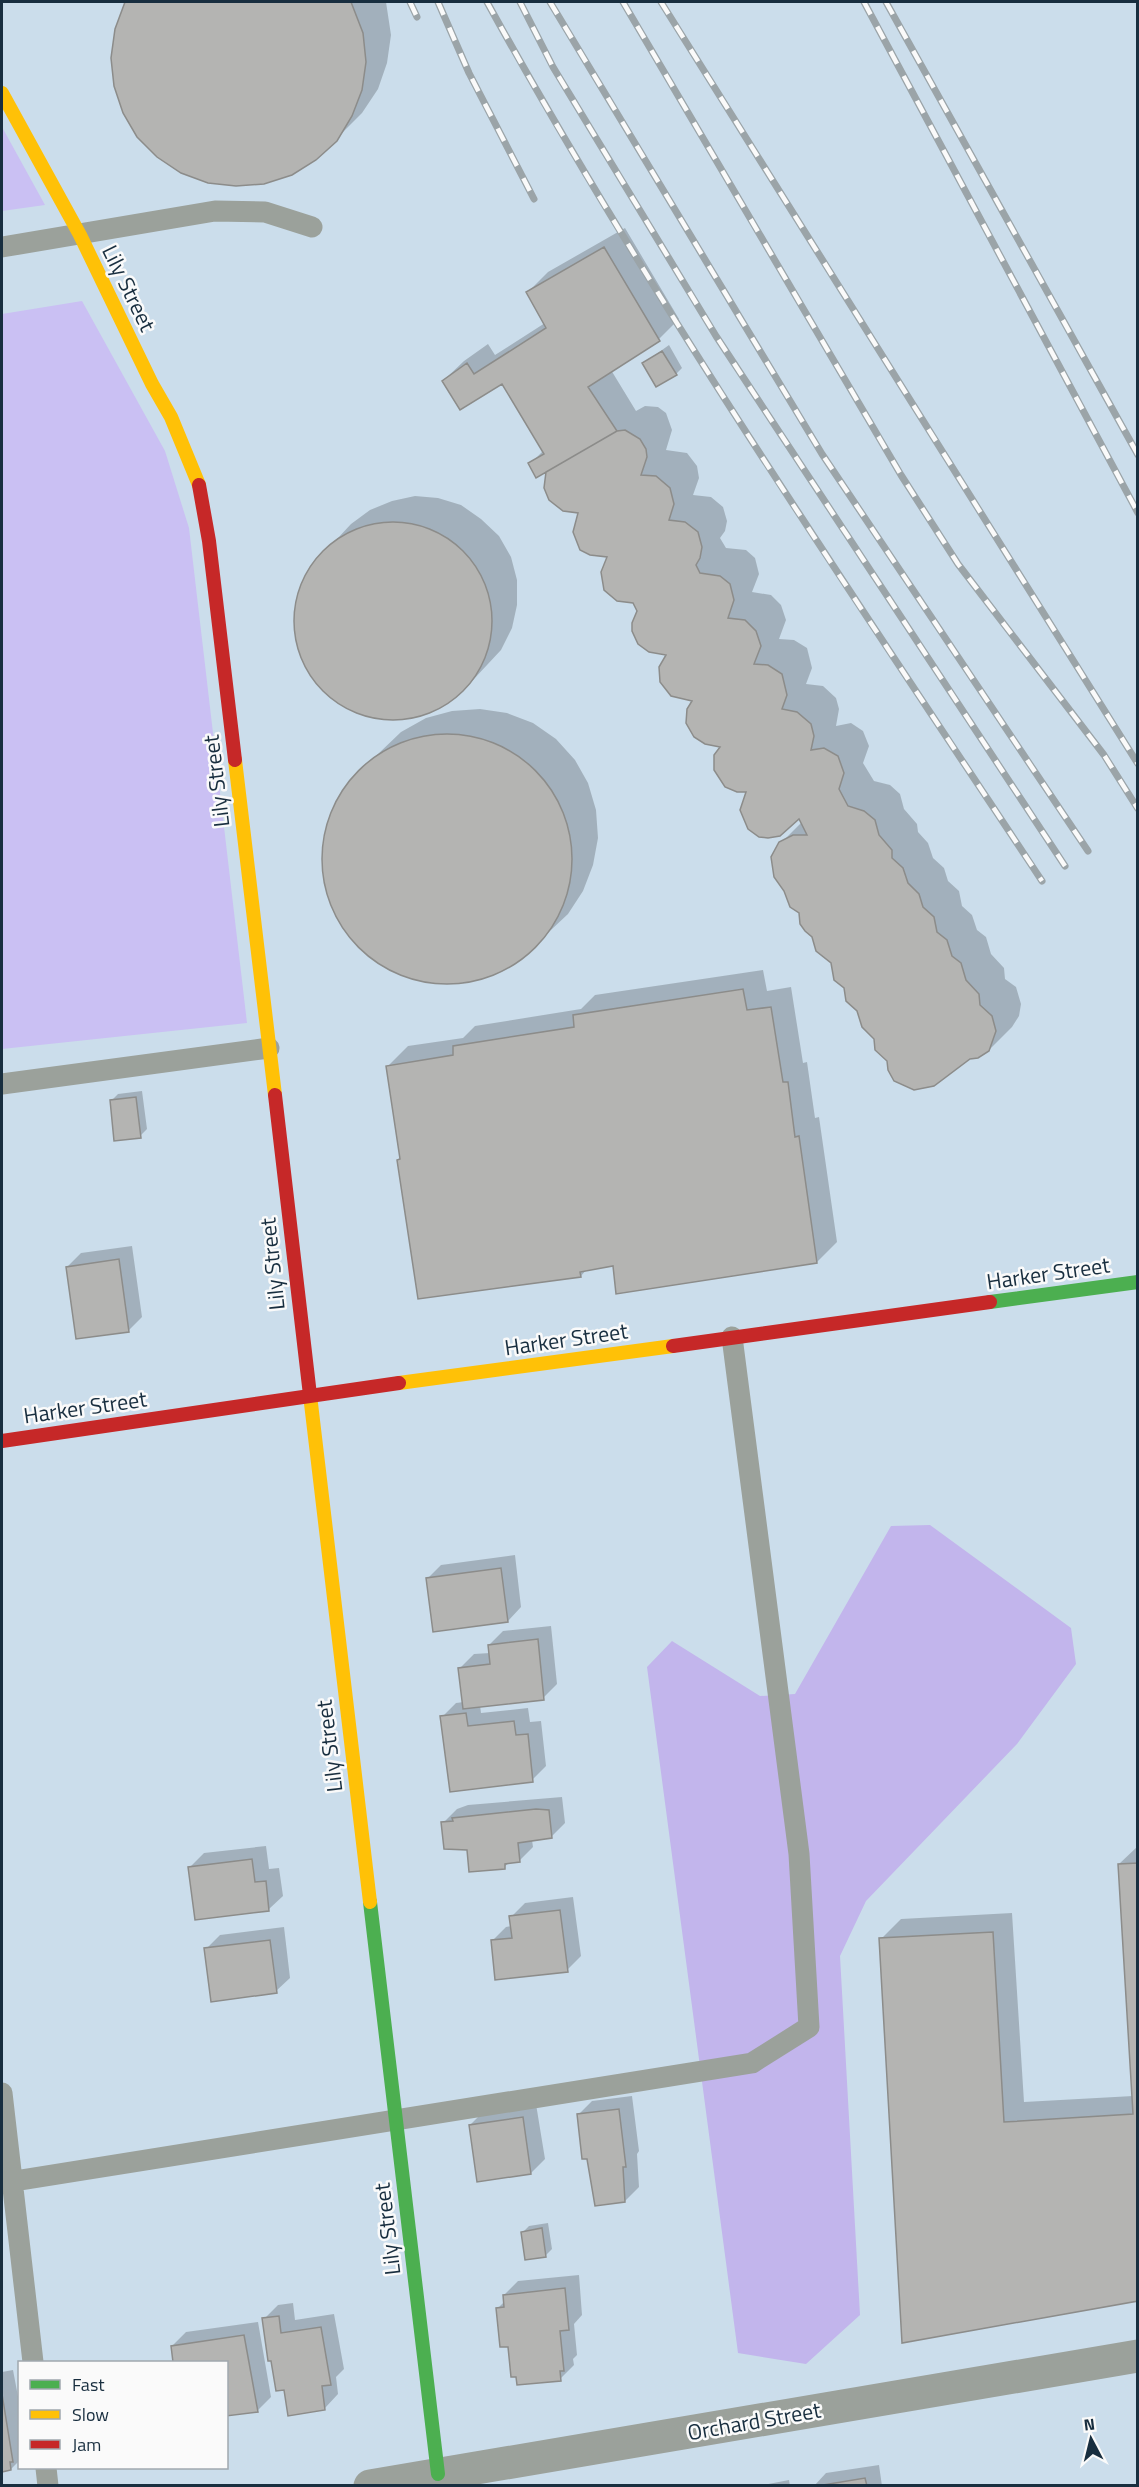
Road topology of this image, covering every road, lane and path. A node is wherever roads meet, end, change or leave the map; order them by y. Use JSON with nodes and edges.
{"nodes":[{"id":1,"x":2,"y":93,"type":"edge"},
{"id":2,"x":312,"y":226,"type":"dead end"},
{"id":3,"x":80,"y":236,"type":"junction"},
{"id":4,"x":2,"y":247,"type":"edge"},
{"id":5,"x":269,"y":1048,"type":"junction"},
{"id":6,"x":2,"y":1084,"type":"edge"},
{"id":7,"x":1137,"y":1282,"type":"edge"},
{"id":8,"x":732,"y":1337,"type":"junction"},
{"id":9,"x":308,"y":1396,"type":"junction"},
{"id":10,"x":2,"y":1441,"type":"edge"},
{"id":11,"x":2,"y":2092,"type":"edge"},
{"id":12,"x":395,"y":2120,"type":"junction"},
{"id":13,"x":7,"y":2182,"type":"edge"},
{"id":14,"x":1137,"y":2356,"type":"edge"},
{"id":15,"x":33,"y":2361,"type":"edge"},
{"id":16,"x":46,"y":2469,"type":"edge"},
{"id":17,"x":438,"y":2474,"type":"junction"},
{"id":18,"x":48,"y":2486,"type":"edge"},
{"id":19,"x":370,"y":2486,"type":"edge"}],
"edges":[{"from":1,"to":3,"type":"street","name":"Lily Street"},
{"from":2,"to":3,"type":"lane"},
{"from":3,"to":4,"type":"lane"},
{"from":3,"to":5,"type":"street","name":"Lily Street"},
{"from":5,"to":6,"type":"lane"},
{"from":5,"to":9,"type":"street","name":"Lily Street"},
{"from":7,"to":8,"type":"street","name":"Harker Street"},
{"from":8,"to":9,"type":"street","name":"Harker Street"},
{"from":8,"to":12,"type":"lane"},
{"from":9,"to":10,"type":"street","name":"Harker Street"},
{"from":9,"to":12,"type":"street","name":"Lily Street"},
{"from":11,"to":13,"type":"lane"},
{"from":12,"to":13,"type":"lane"},
{"from":12,"to":17,"type":"street","name":"Lily Street"},
{"from":13,"to":15,"type":"lane"},
{"from":14,"to":17,"type":"street","name":"Orchard Street"},
{"from":16,"to":18,"type":"lane"},
{"from":17,"to":19,"type":"street","name":"Orchard Street"}]}
